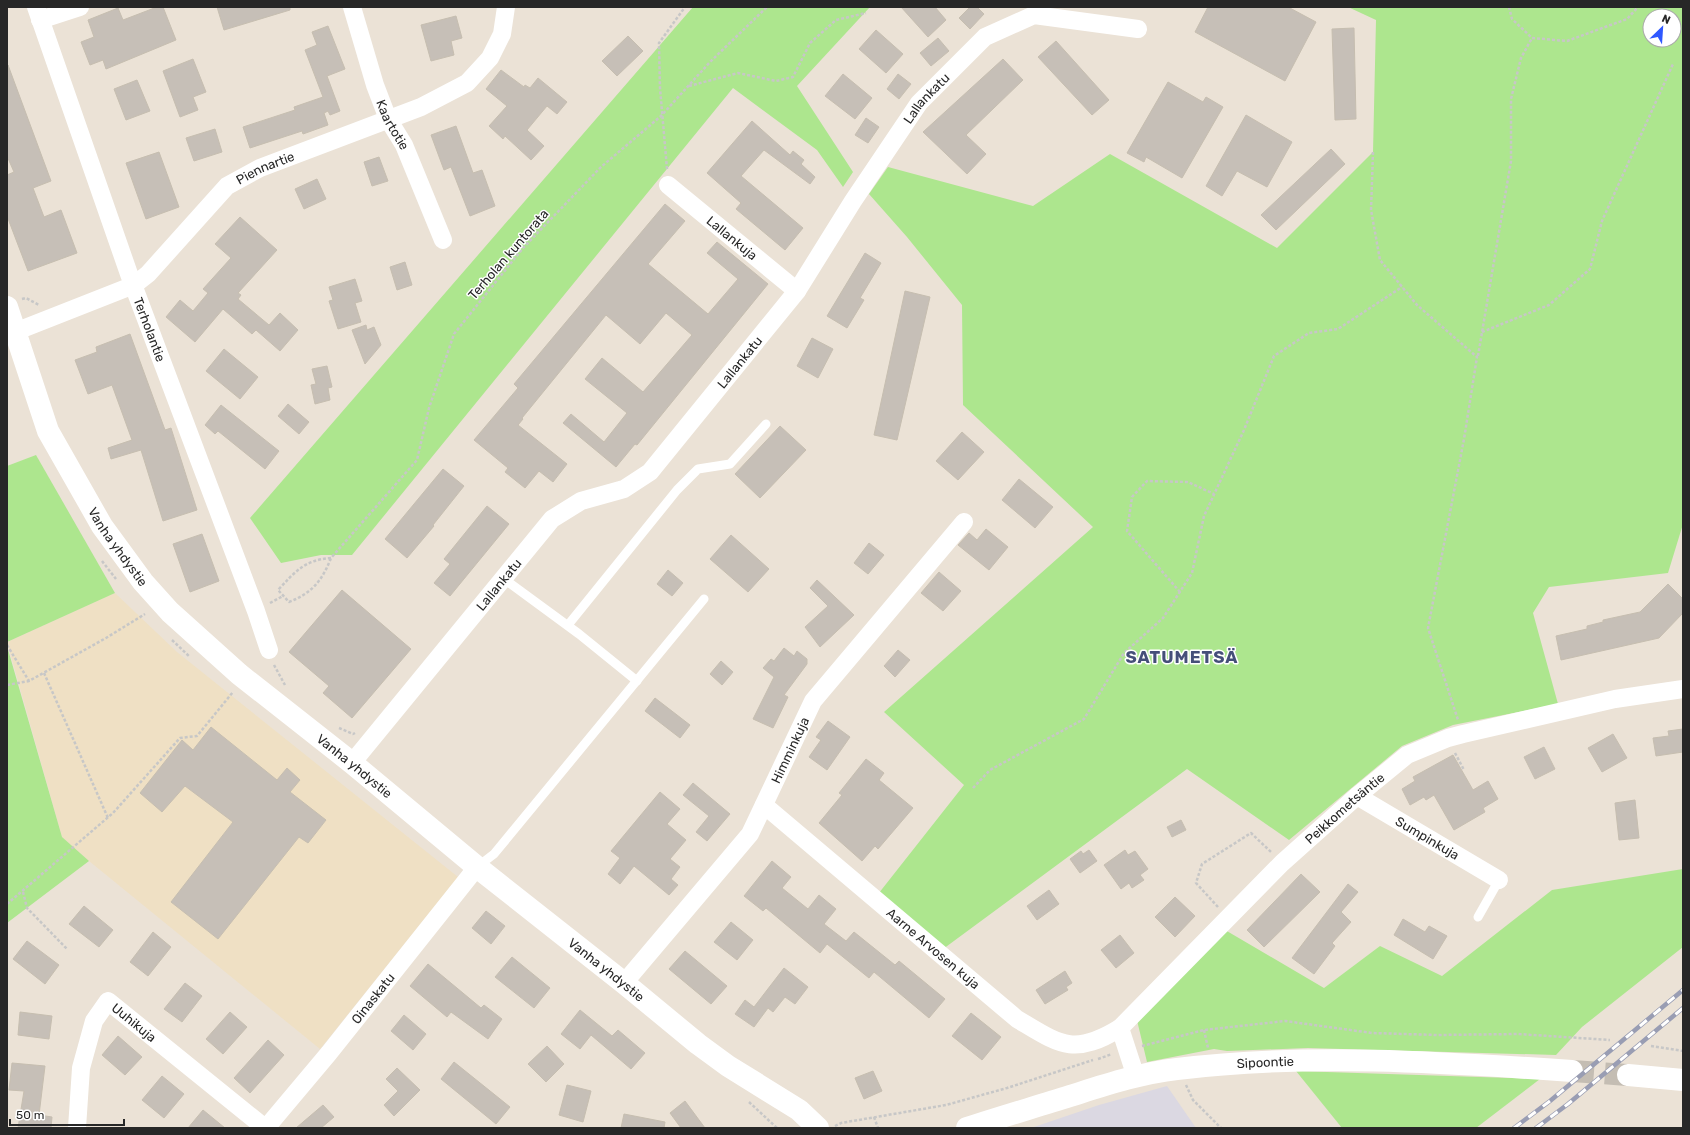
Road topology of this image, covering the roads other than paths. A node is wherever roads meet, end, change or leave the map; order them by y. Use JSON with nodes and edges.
{"nodes":[{"id":1,"x":80,"y":7,"type":"edge"},
{"id":2,"x":352,"y":7,"type":"edge"},
{"id":3,"x":506,"y":7,"type":"edge"},
{"id":4,"x":38,"y":13,"type":"edge"},
{"id":5,"x":1138,"y":29,"type":"dead end"},
{"id":6,"x":388,"y":119,"type":"junction"},
{"id":7,"x":668,"y":185,"type":"road end"},
{"id":8,"x":443,"y":240,"type":"dead end"},
{"id":9,"x":134,"y":285,"type":"junction"},
{"id":10,"x":797,"y":291,"type":"junction"},
{"id":11,"x":7,"y":307,"type":"edge"},
{"id":12,"x":10,"y":334,"type":"edge"},
{"id":13,"x":766,"y":424,"type":"dead end"},
{"id":14,"x":964,"y":522,"type":"dead end"},
{"id":15,"x":504,"y":578,"type":"junction"},
{"id":16,"x":704,"y":599,"type":"dead end"},
{"id":17,"x":568,"y":625,"type":"junction"},
{"id":18,"x":269,"y":650,"type":"road end"},
{"id":19,"x":637,"y":681,"type":"junction"},
{"id":20,"x":1683,"y":689,"type":"edge"},
{"id":21,"x":352,"y":763,"type":"junction"},
{"id":22,"x":1357,"y":796,"type":"junction"},
{"id":23,"x":764,"y":805,"type":"junction"},
{"id":24,"x":477,"y":867,"type":"junction"},
{"id":25,"x":1499,"y":880,"type":"joint"},
{"id":26,"x":1478,"y":917,"type":"dead end"},
{"id":27,"x":624,"y":983,"type":"junction"},
{"id":28,"x":1120,"y":1028,"type":"junction"},
{"id":29,"x":1572,"y":1071,"type":"tunnel mouth"},
{"id":30,"x":1628,"y":1074,"type":"tunnel mouth"},
{"id":31,"x":1136,"y":1077,"type":"junction"},
{"id":32,"x":1683,"y":1080,"type":"edge"},
{"id":33,"x":77,"y":1128,"type":"edge"},
{"id":34,"x":266,"y":1128,"type":"edge"},
{"id":35,"x":818,"y":1128,"type":"edge"},
{"id":36,"x":967,"y":1128,"type":"edge"}],
"edges":[{"from":1,"to":4,"type":"street"},
{"from":2,"to":6,"type":"street","name":"Kaartotie"},
{"from":3,"to":6,"type":"street","name":"Piennartie"},
{"from":4,"to":9,"type":"street","name":"Terholantie"},
{"from":5,"to":10,"type":"street","name":"Lallankatu"},
{"from":6,"to":8,"type":"street","name":"Kaartotie"},
{"from":6,"to":9,"type":"street","name":"Piennartie"},
{"from":7,"to":10,"type":"street","name":"Lallankuja"},
{"from":9,"to":12,"type":"street","name":"Piennartie"},
{"from":9,"to":18,"type":"street","name":"Terholantie"},
{"from":10,"to":15,"type":"street","name":"Lallankatu"},
{"from":11,"to":12,"type":"street","name":"Vanha yhdystie"},
{"from":12,"to":21,"type":"street","name":"Vanha yhdystie"},
{"from":13,"to":17,"type":"lane"},
{"from":14,"to":23,"type":"street","name":"Himminkuja"},
{"from":15,"to":17,"type":"lane"},
{"from":15,"to":21,"type":"street","name":"Lallankatu"},
{"from":16,"to":19,"type":"lane"},
{"from":17,"to":19,"type":"lane"},
{"from":19,"to":24,"type":"lane"},
{"from":20,"to":22,"type":"street","name":"Peikkometsäntie"},
{"from":21,"to":24,"type":"street","name":"Vanha yhdystie"},
{"from":22,"to":25,"type":"street","name":"Sumpinkuja"},
{"from":22,"to":28,"type":"street","name":"Peikkometsäntie"},
{"from":23,"to":27,"type":"street","name":"Himminkuja"},
{"from":23,"to":28,"type":"street","name":"Aarne Arvosen kuja"},
{"from":24,"to":27,"type":"street","name":"Vanha yhdystie"},
{"from":24,"to":34,"type":"street","name":"Oinaskatu"},
{"from":25,"to":26,"type":"lane"},
{"from":27,"to":35,"type":"street","name":"Vanha yhdystie"},
{"from":28,"to":31,"type":"street"},
{"from":29,"to":31,"type":"street","name":"Sipoontie"},
{"from":30,"to":32,"type":"street"},
{"from":31,"to":36,"type":"street","name":"Sipoontie"},
{"from":33,"to":34,"type":"street","name":"Uuhikuja"}]}
